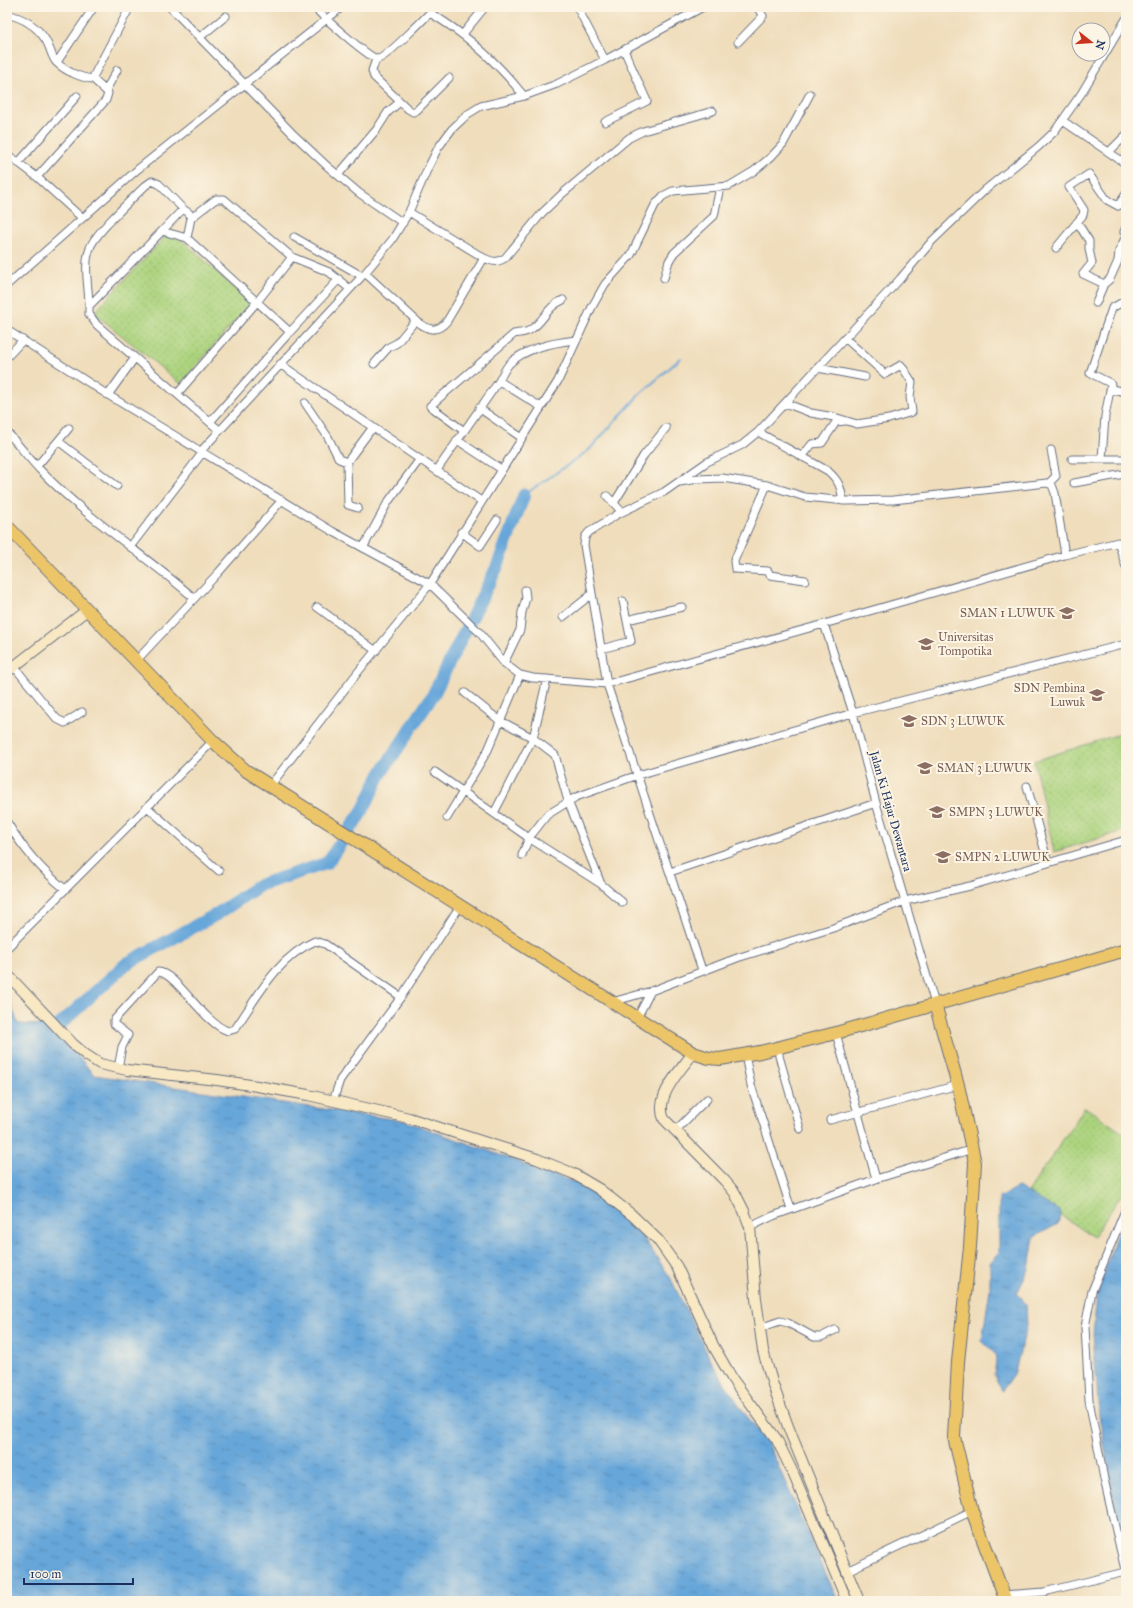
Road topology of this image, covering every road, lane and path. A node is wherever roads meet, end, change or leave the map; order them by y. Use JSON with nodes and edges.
{"nodes":[{"id":1,"x":94,"y":7,"type":"edge"},
{"id":2,"x":130,"y":7,"type":"edge"},
{"id":3,"x":170,"y":7,"type":"edge"},
{"id":4,"x":314,"y":7,"type":"edge"},
{"id":5,"x":342,"y":7,"type":"edge"},
{"id":6,"x":435,"y":7,"type":"edge"},
{"id":7,"x":485,"y":7,"type":"edge"},
{"id":8,"x":577,"y":7,"type":"edge"},
{"id":9,"x":703,"y":7,"type":"edge"},
{"id":10,"x":757,"y":7,"type":"edge"},
{"id":11,"x":430,"y":13,"type":"junction"},
{"id":12,"x":7,"y":14,"type":"edge"},
{"id":13,"x":226,"y":16,"type":"dead end"},
{"id":14,"x":1126,"y":19,"type":"edge"},
{"id":15,"x":325,"y":20,"type":"junction"},
{"id":16,"x":1124,"y":29,"type":"edge"},
{"id":17,"x":463,"y":34,"type":"junction"},
{"id":18,"x":200,"y":37,"type":"junction"},
{"id":19,"x":738,"y":42,"type":"dead end"},
{"id":20,"x":624,"y":50,"type":"junction"},
{"id":21,"x":376,"y":59,"type":"junction"},
{"id":22,"x":606,"y":60,"type":"junction"},
{"id":23,"x":56,"y":62,"type":"junction"},
{"id":24,"x":117,"y":70,"type":"dead end"},
{"id":25,"x":449,"y":78,"type":"dead end"},
{"id":26,"x":93,"y":80,"type":"junction"},
{"id":27,"x":245,"y":83,"type":"junction"},
{"id":28,"x":106,"y":90,"type":"junction"},
{"id":29,"x":810,"y":94,"type":"dead end"},
{"id":30,"x":77,"y":96,"type":"dead end"},
{"id":31,"x":524,"y":96,"type":"junction"},
{"id":32,"x":400,"y":102,"type":"junction"},
{"id":33,"x":713,"y":111,"type":"dead end"},
{"id":34,"x":1063,"y":121,"type":"junction"},
{"id":35,"x":606,"y":122,"type":"dead end"},
{"id":36,"x":1126,"y":135,"type":"edge"},
{"id":37,"x":1109,"y":152,"type":"junction"},
{"id":38,"x":7,"y":154,"type":"edge"},
{"id":39,"x":18,"y":163,"type":"junction"},
{"id":40,"x":1126,"y":164,"type":"edge"},
{"id":41,"x":338,"y":175,"type":"junction"},
{"id":42,"x":37,"y":177,"type":"junction"},
{"id":43,"x":720,"y":187,"type":"junction"},
{"id":44,"x":1126,"y":194,"type":"edge"},
{"id":45,"x":183,"y":209,"type":"junction"},
{"id":46,"x":409,"y":212,"type":"junction"},
{"id":47,"x":82,"y":218,"type":"junction"},
{"id":48,"x":192,"y":218,"type":"junction"},
{"id":49,"x":1077,"y":222,"type":"junction"},
{"id":50,"x":403,"y":223,"type":"junction"},
{"id":51,"x":1126,"y":228,"type":"edge"},
{"id":52,"x":162,"y":231,"type":"junction"},
{"id":53,"x":1126,"y":234,"type":"edge"},
{"id":54,"x":294,"y":237,"type":"dead end"},
{"id":55,"x":187,"y":238,"type":"junction"},
{"id":56,"x":1056,"y":248,"type":"dead end"},
{"id":57,"x":292,"y":258,"type":"junction"},
{"id":58,"x":484,"y":258,"type":"junction"},
{"id":59,"x":363,"y":275,"type":"junction"},
{"id":60,"x":664,"y":278,"type":"dead end"},
{"id":61,"x":339,"y":279,"type":"junction"},
{"id":62,"x":1104,"y":284,"type":"junction"},
{"id":63,"x":7,"y":285,"type":"edge"},
{"id":64,"x":350,"y":289,"type":"junction"},
{"id":65,"x":563,"y":300,"type":"dead end"},
{"id":66,"x":258,"y":302,"type":"junction"},
{"id":67,"x":1096,"y":303,"type":"dead end"},
{"id":68,"x":1126,"y":305,"type":"edge"},
{"id":69,"x":90,"y":306,"type":"junction"},
{"id":70,"x":416,"y":320,"type":"junction"},
{"id":71,"x":7,"y":330,"type":"edge"},
{"id":72,"x":290,"y":332,"type":"junction"},
{"id":73,"x":846,"y":339,"type":"junction"},
{"id":74,"x":23,"y":340,"type":"junction"},
{"id":75,"x":577,"y":340,"type":"junction"},
{"id":76,"x":7,"y":356,"type":"edge"},
{"id":77,"x":134,"y":359,"type":"junction"},
{"id":78,"x":280,"y":364,"type":"junction"},
{"id":79,"x":374,"y":364,"type":"dead end"},
{"id":80,"x":818,"y":368,"type":"junction"},
{"id":81,"x":864,"y":377,"type":"dead end"},
{"id":82,"x":499,"y":381,"type":"junction"},
{"id":83,"x":1111,"y":389,"type":"junction"},
{"id":84,"x":1126,"y":392,"type":"edge"},
{"id":85,"x":177,"y":394,"type":"junction"},
{"id":86,"x":108,"y":395,"type":"junction"},
{"id":87,"x":305,"y":403,"type":"dead end"},
{"id":88,"x":785,"y":403,"type":"junction"},
{"id":89,"x":541,"y":407,"type":"junction"},
{"id":90,"x":479,"y":408,"type":"junction"},
{"id":91,"x":847,"y":421,"type":"junction"},
{"id":92,"x":210,"y":422,"type":"junction"},
{"id":93,"x":373,"y":427,"type":"junction"},
{"id":94,"x":69,"y":428,"type":"dead end"},
{"id":95,"x":666,"y":428,"type":"dead end"},
{"id":96,"x":219,"y":430,"type":"junction"},
{"id":97,"x":464,"y":431,"type":"junction"},
{"id":98,"x":7,"y":432,"type":"edge"},
{"id":99,"x":758,"y":432,"type":"junction"},
{"id":100,"x":522,"y":438,"type":"junction"},
{"id":101,"x":458,"y":440,"type":"junction"},
{"id":102,"x":58,"y":441,"type":"junction"},
{"id":103,"x":1051,"y":450,"type":"dead end"},
{"id":104,"x":202,"y":452,"type":"junction"},
{"id":105,"x":802,"y":457,"type":"junction"},
{"id":106,"x":420,"y":459,"type":"junction"},
{"id":107,"x":1072,"y":459,"type":"dead end"},
{"id":108,"x":1102,"y":459,"type":"junction"},
{"id":109,"x":1126,"y":459,"type":"edge"},
{"id":110,"x":347,"y":462,"type":"junction"},
{"id":111,"x":37,"y":466,"type":"junction"},
{"id":112,"x":501,"y":469,"type":"junction"},
{"id":113,"x":436,"y":470,"type":"junction"},
{"id":114,"x":1126,"y":475,"type":"edge"},
{"id":115,"x":679,"y":482,"type":"junction"},
{"id":116,"x":1049,"y":483,"type":"junction"},
{"id":117,"x":1074,"y":483,"type":"dead end"},
{"id":118,"x":767,"y":485,"type":"junction"},
{"id":119,"x":117,"y":486,"type":"dead end"},
{"id":120,"x":607,"y":496,"type":"dead end"},
{"id":121,"x":282,"y":500,"type":"junction"},
{"id":122,"x":481,"y":501,"type":"junction"},
{"id":123,"x":843,"y":501,"type":"junction"},
{"id":124,"x":614,"y":503,"type":"junction"},
{"id":125,"x":358,"y":508,"type":"dead end"},
{"id":126,"x":622,"y":512,"type":"junction"},
{"id":127,"x":497,"y":520,"type":"dead end"},
{"id":128,"x":7,"y":526,"type":"edge"},
{"id":129,"x":461,"y":532,"type":"junction"},
{"id":130,"x":1126,"y":539,"type":"edge"},
{"id":131,"x":1118,"y":542,"type":"junction"},
{"id":132,"x":130,"y":547,"type":"junction"},
{"id":133,"x":363,"y":548,"type":"junction"},
{"id":134,"x":1065,"y":555,"type":"junction"},
{"id":135,"x":1126,"y":567,"type":"edge"},
{"id":136,"x":805,"y":580,"type":"dead end"},
{"id":137,"x":430,"y":584,"type":"junction"},
{"id":138,"x":525,"y":590,"type":"dead end"},
{"id":139,"x":592,"y":594,"type":"junction"},
{"id":140,"x":194,"y":598,"type":"junction"},
{"id":141,"x":623,"y":601,"type":"dead end"},
{"id":142,"x":317,"y":607,"type":"dead end"},
{"id":143,"x":682,"y":607,"type":"dead end"},
{"id":144,"x":87,"y":610,"type":"junction"},
{"id":145,"x":563,"y":617,"type":"dead end"},
{"id":146,"x":627,"y":620,"type":"junction"},
{"id":147,"x":824,"y":624,"type":"junction"},
{"id":148,"x":1126,"y":644,"type":"edge"},
{"id":149,"x":601,"y":649,"type":"junction"},
{"id":150,"x":376,"y":651,"type":"junction"},
{"id":151,"x":7,"y":658,"type":"edge"},
{"id":152,"x":136,"y":661,"type":"junction"},
{"id":153,"x":504,"y":663,"type":"junction"},
{"id":154,"x":10,"y":670,"type":"edge"},
{"id":155,"x":520,"y":675,"type":"junction"},
{"id":156,"x":547,"y":679,"type":"junction"},
{"id":157,"x":607,"y":684,"type":"junction"},
{"id":158,"x":465,"y":693,"type":"dead end"},
{"id":159,"x":82,"y":712,"type":"dead end"},
{"id":160,"x":852,"y":713,"type":"junction"},
{"id":161,"x":499,"y":720,"type":"junction"},
{"id":162,"x":533,"y":738,"type":"junction"},
{"id":163,"x":212,"y":741,"type":"junction"},
{"id":164,"x":434,"y":772,"type":"dead end"},
{"id":165,"x":638,"y":775,"type":"junction"},
{"id":166,"x":270,"y":786,"type":"junction"},
{"id":167,"x":1027,"y":786,"type":"dead end"},
{"id":168,"x":463,"y":791,"type":"junction"},
{"id":169,"x":568,"y":801,"type":"junction"},
{"id":170,"x":876,"y":803,"type":"junction"},
{"id":171,"x":147,"y":807,"type":"junction"},
{"id":172,"x":494,"y":813,"type":"junction"},
{"id":173,"x":447,"y":818,"type":"dead end"},
{"id":174,"x":7,"y":822,"type":"edge"},
{"id":175,"x":529,"y":838,"type":"junction"},
{"id":176,"x":1126,"y":840,"type":"edge"},
{"id":177,"x":522,"y":855,"type":"dead end"},
{"id":178,"x":1048,"y":863,"type":"junction"},
{"id":179,"x":219,"y":871,"type":"dead end"},
{"id":180,"x":670,"y":872,"type":"junction"},
{"id":181,"x":601,"y":884,"type":"junction"},
{"id":182,"x":65,"y":889,"type":"junction"},
{"id":183,"x":622,"y":902,"type":"dead end"},
{"id":184,"x":905,"y":902,"type":"junction"},
{"id":185,"x":460,"y":906,"type":"junction"},
{"id":186,"x":7,"y":948,"type":"edge"},
{"id":187,"x":1126,"y":950,"type":"edge"},
{"id":188,"x":702,"y":970,"type":"junction"},
{"id":189,"x":7,"y":974,"type":"edge"},
{"id":190,"x":651,"y":991,"type":"junction"},
{"id":191,"x":401,"y":997,"type":"junction"},
{"id":192,"x":612,"y":1002,"type":"junction"},
{"id":193,"x":935,"y":1004,"type":"junction"},
{"id":194,"x":637,"y":1018,"type":"junction"},
{"id":195,"x":836,"y":1032,"type":"junction"},
{"id":196,"x":779,"y":1047,"type":"junction"},
{"id":197,"x":693,"y":1053,"type":"junction"},
{"id":198,"x":745,"y":1055,"type":"junction"},
{"id":199,"x":118,"y":1068,"type":"junction"},
{"id":200,"x":958,"y":1085,"type":"junction"},
{"id":201,"x":707,"y":1099,"type":"dead end"},
{"id":202,"x":333,"y":1101,"type":"junction"},
{"id":203,"x":858,"y":1112,"type":"junction"},
{"id":204,"x":830,"y":1120,"type":"dead end"},
{"id":205,"x":800,"y":1129,"type":"dead end"},
{"id":206,"x":675,"y":1130,"type":"junction"},
{"id":207,"x":973,"y":1149,"type":"junction"},
{"id":208,"x":876,"y":1179,"type":"junction"},
{"id":209,"x":1126,"y":1208,"type":"edge"},
{"id":210,"x":791,"y":1209,"type":"junction"},
{"id":211,"x":750,"y":1227,"type":"junction"},
{"id":212,"x":760,"y":1328,"type":"junction"},
{"id":213,"x":835,"y":1330,"type":"dead end"},
{"id":214,"x":789,"y":1429,"type":"junction"},
{"id":215,"x":775,"y":1436,"type":"junction"},
{"id":216,"x":972,"y":1512,"type":"junction"},
{"id":217,"x":847,"y":1571,"type":"junction"},
{"id":218,"x":1126,"y":1573,"type":"edge"},
{"id":219,"x":1004,"y":1598,"type":"edge"},
{"id":220,"x":848,"y":1601,"type":"edge"},
{"id":221,"x":859,"y":1601,"type":"edge"}],
"edges":[{"from":1,"to":23,"type":"street"},
{"from":2,"to":26,"type":"street"},
{"from":3,"to":18,"type":"street"},
{"from":4,"to":15,"type":"street"},
{"from":5,"to":15,"type":"street"},
{"from":6,"to":11,"type":"street"},
{"from":7,"to":17,"type":"street"},
{"from":8,"to":22,"type":"street"},
{"from":9,"to":20,"type":"street"},
{"from":10,"to":19,"type":"street"},
{"from":11,"to":17,"type":"street"},
{"from":11,"to":21,"type":"street"},
{"from":12,"to":23,"type":"street"},
{"from":13,"to":18,"type":"street"},
{"from":14,"to":16,"type":"street"},
{"from":15,"to":21,"type":"street"},
{"from":15,"to":27,"type":"street"},
{"from":16,"to":34,"type":"street"},
{"from":17,"to":31,"type":"street"},
{"from":18,"to":27,"type":"street"},
{"from":20,"to":22,"type":"street"},
{"from":20,"to":35,"type":"street"},
{"from":21,"to":32,"type":"street"},
{"from":22,"to":31,"type":"street"},
{"from":23,"to":26,"type":"street"},
{"from":24,"to":28,"type":"street"},
{"from":25,"to":32,"type":"street"},
{"from":26,"to":28,"type":"street"},
{"from":27,"to":41,"type":"street"},
{"from":27,"to":47,"type":"street"},
{"from":28,"to":42,"type":"street"},
{"from":29,"to":43,"type":"street"},
{"from":30,"to":39,"type":"street"},
{"from":31,"to":46,"type":"street"},
{"from":32,"to":41,"type":"street"},
{"from":33,"to":58,"type":"street"},
{"from":34,"to":37,"type":"street"},
{"from":34,"to":73,"type":"street"},
{"from":36,"to":37,"type":"street"},
{"from":37,"to":40,"type":"street"},
{"from":38,"to":39,"type":"street"},
{"from":39,"to":42,"type":"street"},
{"from":41,"to":50,"type":"street"},
{"from":42,"to":47,"type":"street"},
{"from":43,"to":60,"type":"street"},
{"from":43,"to":75,"type":"street"},
{"from":44,"to":49,"type":"street"},
{"from":45,"to":48,"type":"street"},
{"from":45,"to":52,"type":"street"},
{"from":45,"to":69,"type":"street"},
{"from":46,"to":50,"type":"street"},
{"from":46,"to":58,"type":"street"},
{"from":47,"to":63,"type":"street"},
{"from":48,"to":55,"type":"street"},
{"from":48,"to":57,"type":"street"},
{"from":49,"to":56,"type":"street"},
{"from":49,"to":62,"type":"street"},
{"from":50,"to":59,"type":"street"},
{"from":51,"to":53,"type":"street"},
{"from":52,"to":55,"type":"street"},
{"from":52,"to":69,"type":"street"},
{"from":53,"to":62,"type":"street"},
{"from":54,"to":59,"type":"street"},
{"from":55,"to":66,"type":"street"},
{"from":57,"to":61,"type":"street"},
{"from":57,"to":66,"type":"street"},
{"from":58,"to":70,"type":"street"},
{"from":59,"to":64,"type":"street"},
{"from":59,"to":70,"type":"street"},
{"from":61,"to":64,"type":"street"},
{"from":61,"to":72,"type":"street"},
{"from":62,"to":67,"type":"street"},
{"from":64,"to":78,"type":"street"},
{"from":65,"to":97,"type":"street"},
{"from":66,"to":72,"type":"street"},
{"from":66,"to":85,"type":"street"},
{"from":68,"to":83,"type":"street"},
{"from":69,"to":77,"type":"street"},
{"from":70,"to":79,"type":"street"},
{"from":71,"to":74,"type":"street"},
{"from":72,"to":92,"type":"street"},
{"from":73,"to":80,"type":"street"},
{"from":73,"to":91,"type":"street"},
{"from":74,"to":76,"type":"street"},
{"from":74,"to":86,"type":"street"},
{"from":75,"to":82,"type":"street"},
{"from":75,"to":89,"type":"street"},
{"from":77,"to":85,"type":"street"},
{"from":77,"to":86,"type":"street"},
{"from":78,"to":93,"type":"street"},
{"from":78,"to":96,"type":"street"},
{"from":80,"to":81,"type":"street"},
{"from":80,"to":88,"type":"street"},
{"from":82,"to":89,"type":"street"},
{"from":82,"to":90,"type":"street"},
{"from":83,"to":84,"type":"street"},
{"from":83,"to":108,"type":"street"},
{"from":85,"to":92,"type":"street"},
{"from":86,"to":104,"type":"street"},
{"from":87,"to":110,"type":"street"},
{"from":88,"to":91,"type":"street"},
{"from":88,"to":99,"type":"street"},
{"from":89,"to":100,"type":"street"},
{"from":90,"to":97,"type":"street"},
{"from":90,"to":100,"type":"street"},
{"from":91,"to":105,"type":"street"},
{"from":92,"to":96,"type":"street"},
{"from":93,"to":106,"type":"street"},
{"from":93,"to":110,"type":"street"},
{"from":94,"to":102,"type":"street"},
{"from":95,"to":124,"type":"street"},
{"from":96,"to":104,"type":"street"},
{"from":97,"to":101,"type":"street"},
{"from":98,"to":111,"type":"street"},
{"from":99,"to":105,"type":"street"},
{"from":99,"to":115,"type":"street"},
{"from":100,"to":112,"type":"street"},
{"from":101,"to":112,"type":"street"},
{"from":101,"to":113,"type":"street"},
{"from":102,"to":111,"type":"street"},
{"from":102,"to":119,"type":"street"},
{"from":103,"to":116,"type":"street"},
{"from":104,"to":121,"type":"street"},
{"from":104,"to":132,"type":"street"},
{"from":105,"to":123,"type":"street"},
{"from":106,"to":113,"type":"street"},
{"from":106,"to":133,"type":"street"},
{"from":107,"to":108,"type":"street"},
{"from":108,"to":109,"type":"street"},
{"from":110,"to":125,"type":"street"},
{"from":111,"to":132,"type":"street"},
{"from":112,"to":122,"type":"street"},
{"from":113,"to":122,"type":"street"},
{"from":114,"to":117,"type":"street"},
{"from":115,"to":118,"type":"street"},
{"from":115,"to":126,"type":"street"},
{"from":116,"to":123,"type":"street"},
{"from":116,"to":134,"type":"street"},
{"from":118,"to":123,"type":"street"},
{"from":118,"to":136,"type":"street"},
{"from":120,"to":124,"type":"street"},
{"from":121,"to":133,"type":"street"},
{"from":121,"to":140,"type":"street"},
{"from":122,"to":129,"type":"street"},
{"from":124,"to":126,"type":"street"},
{"from":126,"to":139,"type":"street"},
{"from":127,"to":129,"type":"street"},
{"from":128,"to":144,"type":"highway"},
{"from":129,"to":137,"type":"street"},
{"from":130,"to":131,"type":"street"},
{"from":131,"to":134,"type":"street"},
{"from":131,"to":135,"type":"street"},
{"from":132,"to":140,"type":"street"},
{"from":133,"to":137,"type":"street"},
{"from":134,"to":147,"type":"street"},
{"from":137,"to":150,"type":"street"},
{"from":137,"to":153,"type":"street"},
{"from":138,"to":153,"type":"street"},
{"from":139,"to":145,"type":"street"},
{"from":139,"to":149,"type":"street"},
{"from":140,"to":152,"type":"street"},
{"from":141,"to":146,"type":"street"},
{"from":142,"to":150,"type":"street"},
{"from":143,"to":146,"type":"street"},
{"from":144,"to":152,"type":"highway"},
{"from":144,"to":154,"type":"street"},
{"from":146,"to":149,"type":"street"},
{"from":147,"to":157,"type":"street"},
{"from":147,"to":160,"type":"street","name":"Jalan Ki Hajar Dewantara"},
{"from":148,"to":160,"type":"street"},
{"from":149,"to":157,"type":"street"},
{"from":150,"to":166,"type":"street"},
{"from":151,"to":154,"type":"street"},
{"from":152,"to":163,"type":"highway"},
{"from":153,"to":155,"type":"street"},
{"from":154,"to":159,"type":"street"},
{"from":155,"to":156,"type":"street"},
{"from":155,"to":161,"type":"street"},
{"from":156,"to":157,"type":"street"},
{"from":156,"to":162,"type":"street"},
{"from":157,"to":165,"type":"street"},
{"from":158,"to":161,"type":"street"},
{"from":160,"to":165,"type":"street"},
{"from":160,"to":170,"type":"street","name":"Jalan Ki Hajar Dewantara"},
{"from":161,"to":162,"type":"street"},
{"from":161,"to":168,"type":"street"},
{"from":162,"to":169,"type":"street"},
{"from":162,"to":172,"type":"street"},
{"from":163,"to":166,"type":"highway"},
{"from":163,"to":171,"type":"street"},
{"from":164,"to":168,"type":"street"},
{"from":165,"to":169,"type":"street"},
{"from":165,"to":180,"type":"street"},
{"from":166,"to":185,"type":"highway"},
{"from":167,"to":178,"type":"street"},
{"from":168,"to":172,"type":"street"},
{"from":168,"to":173,"type":"street"},
{"from":169,"to":175,"type":"street"},
{"from":169,"to":181,"type":"street"},
{"from":170,"to":180,"type":"street"},
{"from":170,"to":184,"type":"street","name":"Jalan Ki Hajar Dewantara"},
{"from":171,"to":179,"type":"street"},
{"from":171,"to":182,"type":"street"},
{"from":172,"to":175,"type":"street"},
{"from":174,"to":182,"type":"street"},
{"from":175,"to":177,"type":"street"},
{"from":175,"to":181,"type":"street"},
{"from":176,"to":178,"type":"street"},
{"from":178,"to":184,"type":"street"},
{"from":180,"to":188,"type":"street"},
{"from":181,"to":183,"type":"street"},
{"from":182,"to":186,"type":"street"},
{"from":184,"to":188,"type":"street"},
{"from":184,"to":193,"type":"street","name":"Jalan Ki Hajar Dewantara"},
{"from":185,"to":191,"type":"street"},
{"from":185,"to":192,"type":"highway"},
{"from":187,"to":193,"type":"highway"},
{"from":188,"to":190,"type":"street"},
{"from":189,"to":199,"type":"street"},
{"from":190,"to":192,"type":"street"},
{"from":190,"to":194,"type":"street"},
{"from":191,"to":199,"type":"street"},
{"from":191,"to":202,"type":"street"},
{"from":192,"to":194,"type":"highway"},
{"from":193,"to":195,"type":"highway"},
{"from":193,"to":200,"type":"highway"},
{"from":194,"to":197,"type":"highway"},
{"from":195,"to":196,"type":"highway"},
{"from":195,"to":203,"type":"street"},
{"from":196,"to":198,"type":"highway"},
{"from":196,"to":205,"type":"street"},
{"from":197,"to":198,"type":"highway"},
{"from":197,"to":206,"type":"street"},
{"from":198,"to":210,"type":"street"},
{"from":199,"to":202,"type":"street"},
{"from":200,"to":203,"type":"street"},
{"from":200,"to":207,"type":"highway"},
{"from":201,"to":206,"type":"street"},
{"from":202,"to":215,"type":"street"},
{"from":203,"to":204,"type":"street"},
{"from":203,"to":208,"type":"street"},
{"from":206,"to":211,"type":"street"},
{"from":207,"to":208,"type":"street"},
{"from":207,"to":216,"type":"highway"},
{"from":208,"to":210,"type":"street"},
{"from":209,"to":218,"type":"street"},
{"from":210,"to":211,"type":"street"},
{"from":211,"to":212,"type":"street"},
{"from":212,"to":213,"type":"street"},
{"from":212,"to":214,"type":"street"},
{"from":214,"to":215,"type":"street"},
{"from":214,"to":217,"type":"street"},
{"from":215,"to":220,"type":"street"},
{"from":216,"to":217,"type":"street"},
{"from":216,"to":219,"type":"highway"},
{"from":217,"to":221,"type":"street"},
{"from":218,"to":219,"type":"street"}]}
